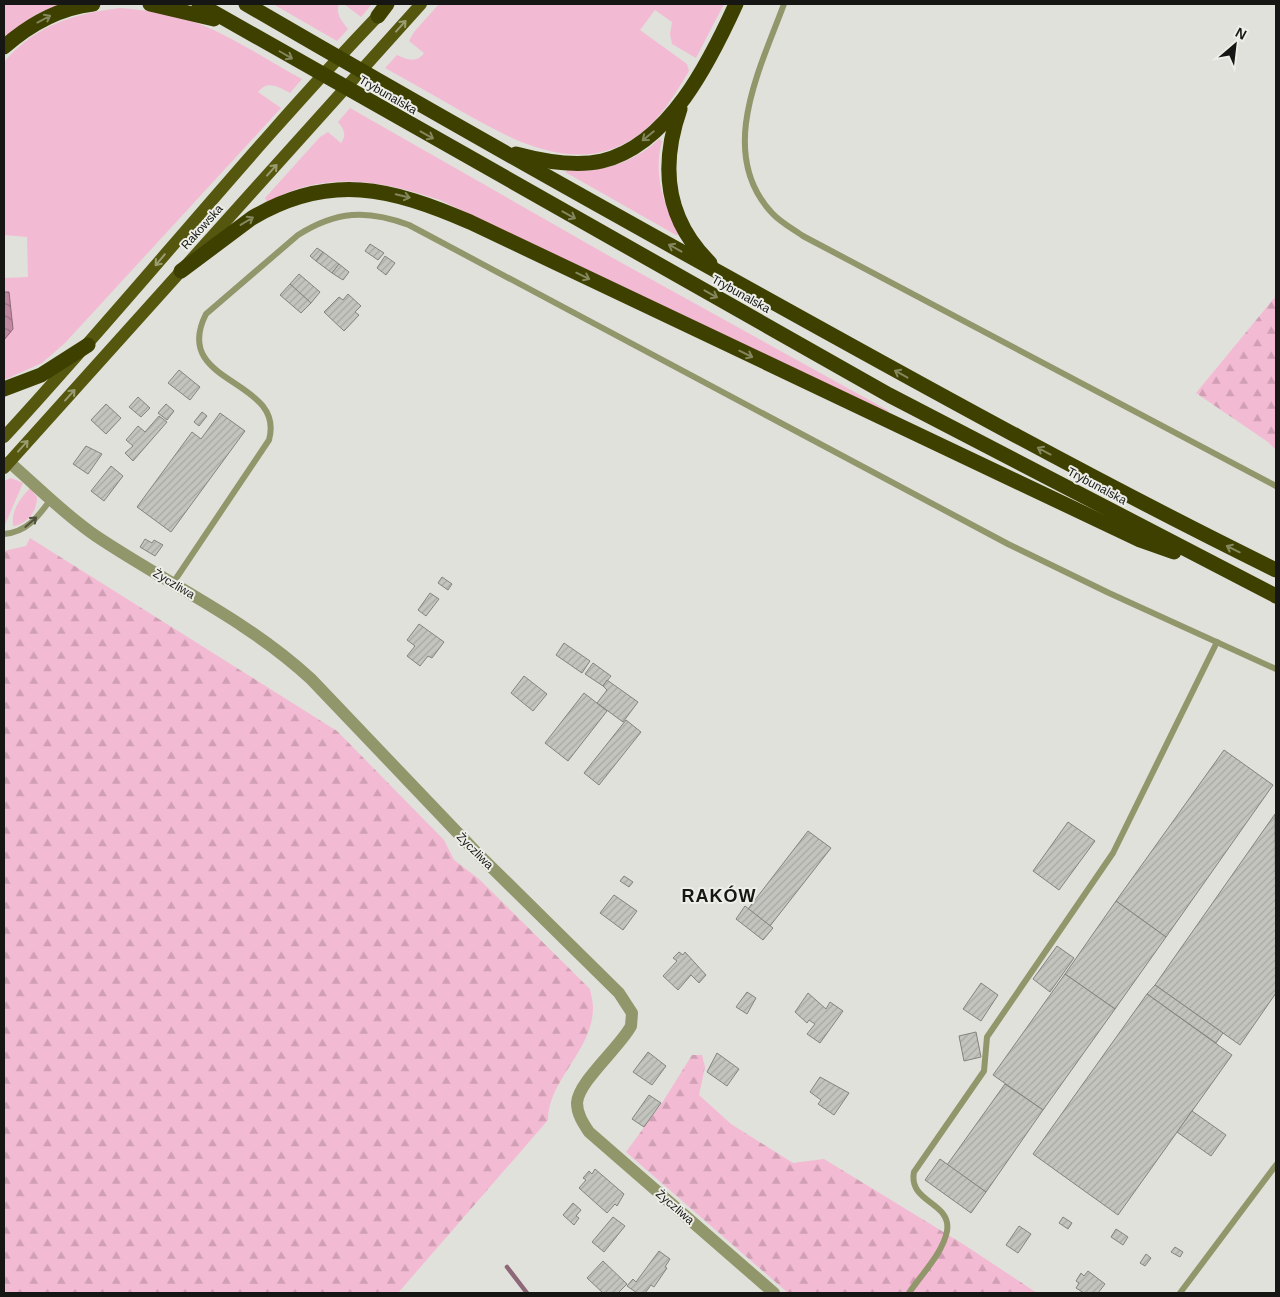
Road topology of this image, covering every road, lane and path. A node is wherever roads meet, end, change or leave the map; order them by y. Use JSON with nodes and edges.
{"nodes":[{"id":1,"x":93,"y":4,"type":"edge"},
{"id":2,"x":150,"y":4,"type":"edge"},
{"id":3,"x":199,"y":4,"type":"edge"},
{"id":4,"x":246,"y":4,"type":"edge"},
{"id":5,"x":421,"y":4,"type":"edge"},
{"id":6,"x":736,"y":4,"type":"edge"},
{"id":7,"x":784,"y":4,"type":"edge"},
{"id":8,"x":382,"y":10,"type":"edge"},
{"id":9,"x":266,"y":43,"type":"junction"},
{"id":10,"x":4,"y":47,"type":"edge"},
{"id":11,"x":682,"y":102,"type":"junction"},
{"id":12,"x":495,"y":148,"type":"junction"},
{"id":13,"x":181,"y":271,"type":"junction"},
{"id":14,"x":718,"y":272,"type":"junction"},
{"id":15,"x":88,"y":345,"type":"junction"},
{"id":16,"x":4,"y":389,"type":"edge"},
{"id":17,"x":4,"y":437,"type":"edge"},
{"id":18,"x":6,"y":462,"type":"edge"},
{"id":19,"x":1276,"y":486,"type":"edge"},
{"id":20,"x":51,"y":499,"type":"junction"},
{"id":21,"x":4,"y":534,"type":"edge"},
{"id":22,"x":1224,"y":570,"type":"junction"},
{"id":23,"x":1276,"y":570,"type":"edge"},
{"id":24,"x":172,"y":583,"type":"junction"},
{"id":25,"x":1276,"y":596,"type":"edge"},
{"id":26,"x":1217,"y":642,"type":"junction"},
{"id":27,"x":1276,"y":669,"type":"edge"},
{"id":28,"x":1276,"y":1165,"type":"edge"},
{"id":29,"x":769,"y":1292,"type":"edge"},
{"id":30,"x":909,"y":1293,"type":"edge"},
{"id":31,"x":1180,"y":1293,"type":"edge"}],
"edges":[{"from":10,"to":1,"type":"highway","one_way":true},
{"from":2,"to":9,"type":"highway"},
{"from":3,"to":9,"type":"highway","name":"Trybunalska"},
{"from":4,"to":12,"type":"highway"},
{"from":13,"to":5,"type":"main road","name":"Rakowska","one_way":true},
{"from":6,"to":11,"type":"highway"},
{"from":7,"to":19,"type":"lane"},
{"from":8,"to":15,"type":"main road","name":"Rakowska","one_way":true},
{"from":9,"to":22,"type":"highway","name":"Trybunalska","one_way":true},
{"from":11,"to":12,"type":"highway","one_way":true},
{"from":11,"to":14,"type":"highway"},
{"from":14,"to":12,"type":"highway","name":"Trybunalska","one_way":true},
{"from":18,"to":13,"type":"main road","name":"Rakowska","one_way":true},
{"from":13,"to":22,"type":"highway","one_way":true},
{"from":23,"to":14,"type":"highway","name":"Trybunalska","one_way":true},
{"from":15,"to":16,"type":"highway"},
{"from":15,"to":17,"type":"main road","name":"Rakowska"},
{"from":18,"to":20,"type":"street","name":"Życzliwa"},
{"from":21,"to":20,"type":"lane","one_way":true},
{"from":20,"to":24,"type":"street","name":"Życzliwa"},
{"from":22,"to":25,"type":"highway","name":"Trybunalska"},
{"from":24,"to":26,"type":"lane"},
{"from":24,"to":29,"type":"street","name":"Życzliwa"},
{"from":26,"to":27,"type":"lane"},
{"from":26,"to":30,"type":"lane"},
{"from":28,"to":31,"type":"lane"}]}
